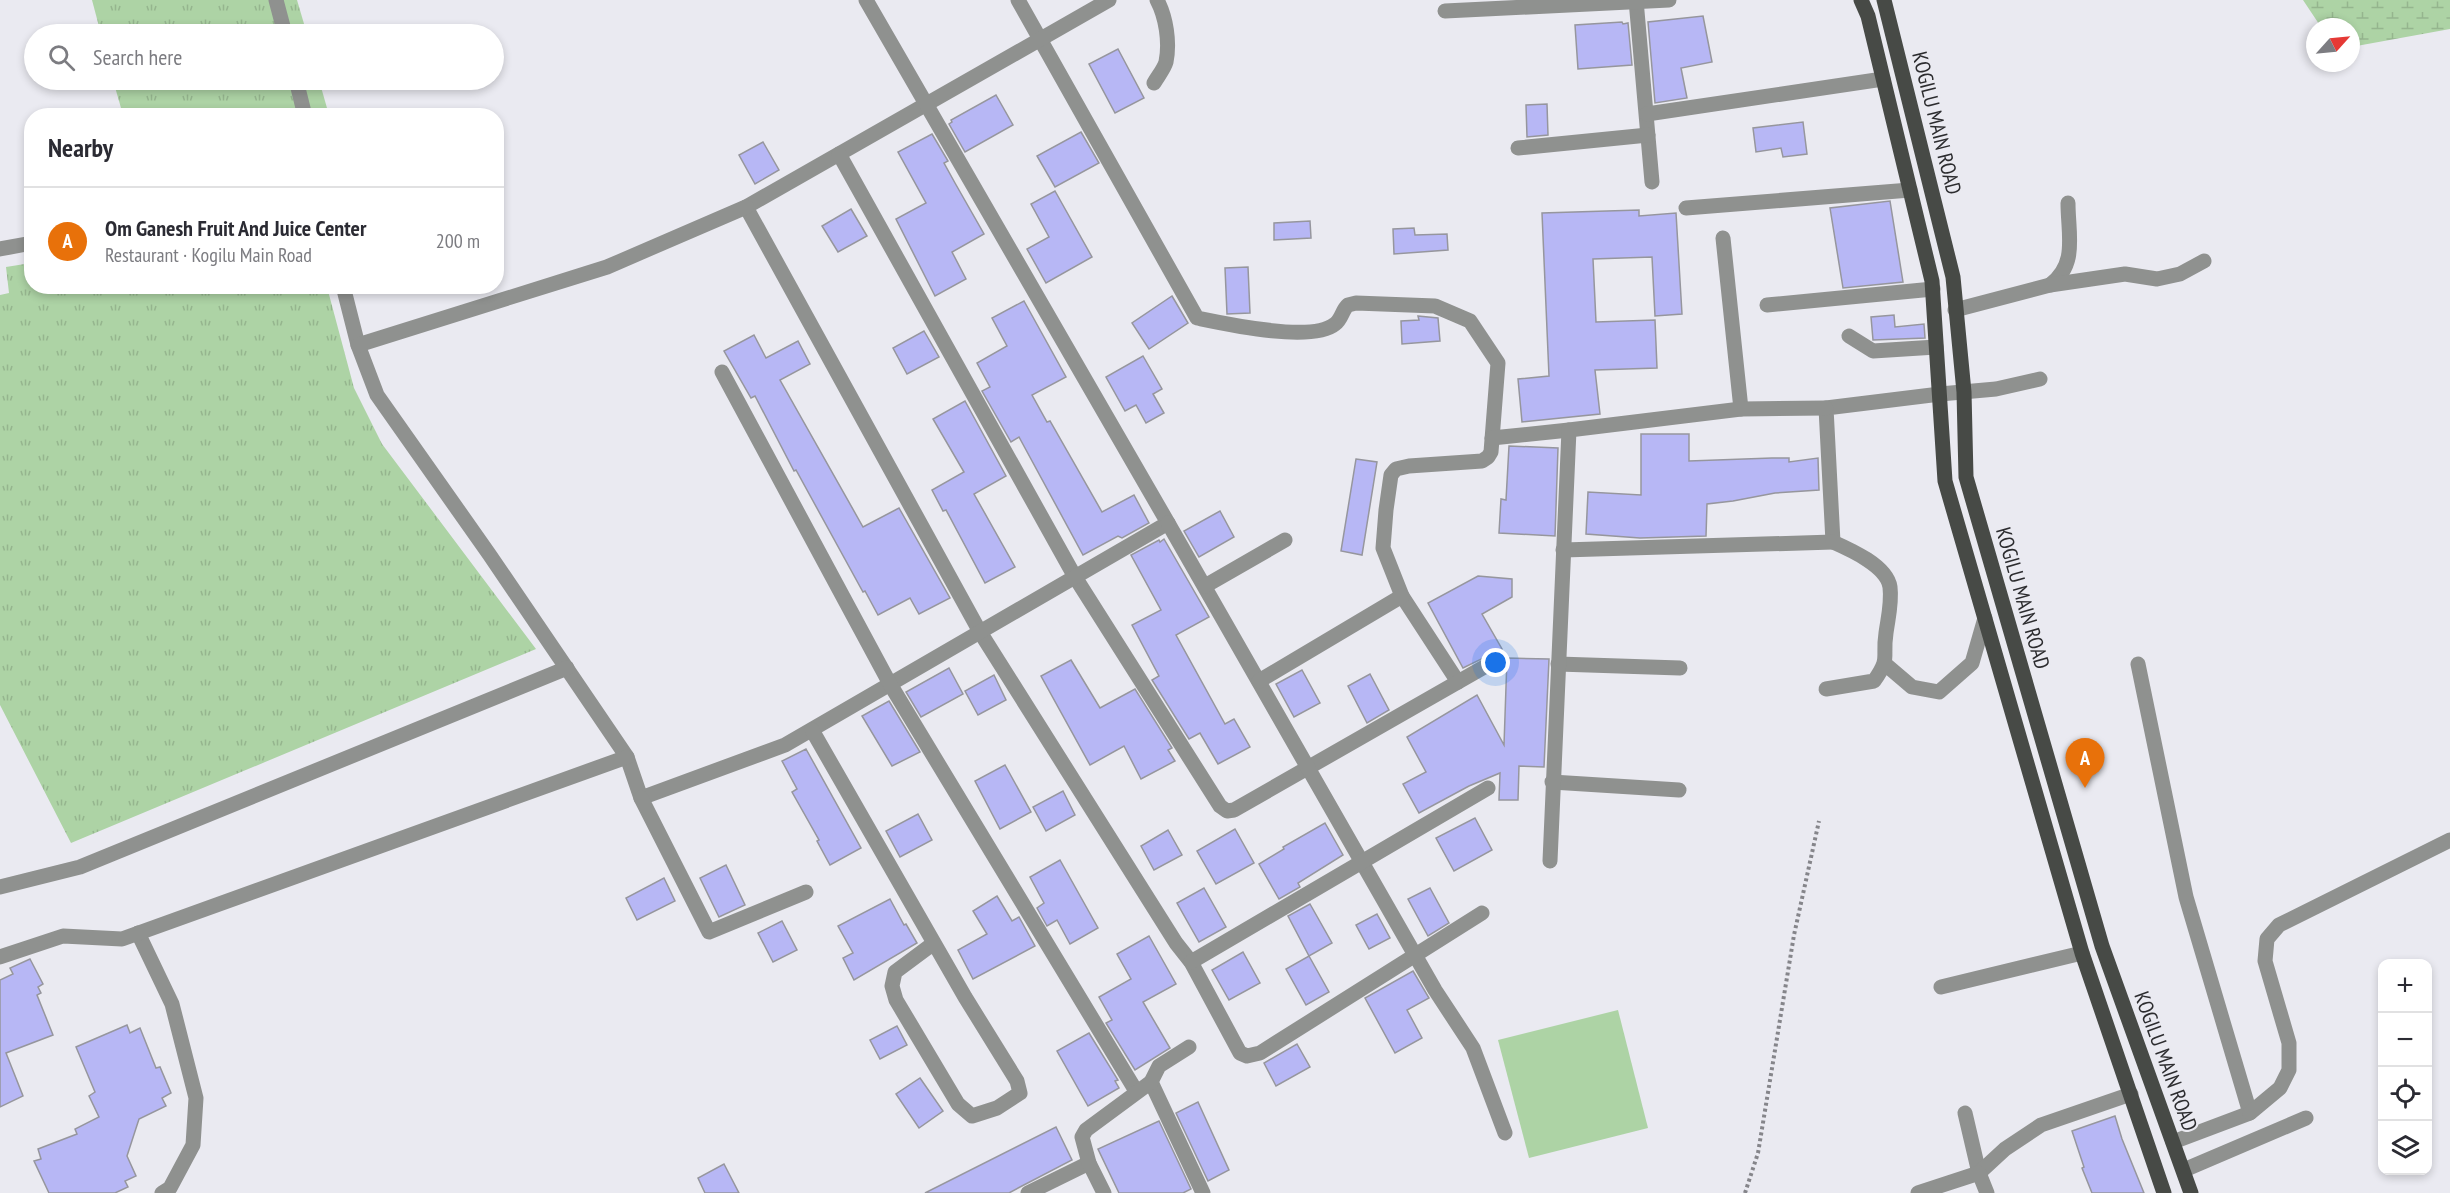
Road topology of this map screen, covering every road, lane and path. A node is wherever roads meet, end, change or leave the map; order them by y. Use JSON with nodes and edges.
{"nodes":[{"id":1,"x":276,"y":0,"type":"edge"},
{"id":2,"x":866,"y":0,"type":"edge"},
{"id":3,"x":1018,"y":0,"type":"edge"},
{"id":4,"x":1109,"y":0,"type":"edge"},
{"id":5,"x":1157,"y":0,"type":"edge"},
{"id":6,"x":1670,"y":0,"type":"edge"},
{"id":7,"x":1861,"y":0,"type":"edge"},
{"id":8,"x":1884,"y":0,"type":"edge"},
{"id":9,"x":1636,"y":1,"type":"edge"},
{"id":10,"x":1445,"y":11,"type":"dead end"},
{"id":11,"x":282,"y":24,"type":"edge"},
{"id":12,"x":1040,"y":39,"type":"junction"},
{"id":13,"x":1883,"y":79,"type":"junction"},
{"id":14,"x":1154,"y":83,"type":"dead end"},
{"id":15,"x":298,"y":90,"type":"edge"},
{"id":16,"x":927,"y":104,"type":"junction"},
{"id":17,"x":303,"y":108,"type":"edge"},
{"id":18,"x":1647,"y":114,"type":"junction"},
{"id":19,"x":1648,"y":135,"type":"junction"},
{"id":20,"x":1518,"y":148,"type":"dead end"},
{"id":21,"x":839,"y":154,"type":"junction"},
{"id":22,"x":1652,"y":182,"type":"dead end"},
{"id":23,"x":1910,"y":190,"type":"junction"},
{"id":24,"x":2068,"y":203,"type":"dead end"},
{"id":25,"x":746,"y":207,"type":"junction"},
{"id":26,"x":1686,"y":208,"type":"dead end"},
{"id":27,"x":1723,"y":238,"type":"dead end"},
{"id":28,"x":24,"y":244,"type":"edge"},
{"id":29,"x":0,"y":249,"type":"edge"},
{"id":30,"x":2204,"y":261,"type":"dead end"},
{"id":31,"x":2050,"y":285,"type":"junction"},
{"id":32,"x":1933,"y":289,"type":"junction"},
{"id":33,"x":345,"y":294,"type":"edge"},
{"id":34,"x":1767,"y":305,"type":"dead end"},
{"id":35,"x":1955,"y":310,"type":"junction"},
{"id":36,"x":1849,"y":336,"type":"dead end"},
{"id":37,"x":358,"y":345,"type":"junction"},
{"id":38,"x":1936,"y":347,"type":"junction"},
{"id":39,"x":722,"y":372,"type":"dead end"},
{"id":40,"x":2040,"y":379,"type":"dead end"},
{"id":41,"x":1964,"y":392,"type":"junction"},
{"id":42,"x":1940,"y":394,"type":"junction"},
{"id":43,"x":1826,"y":408,"type":"junction"},
{"id":44,"x":1741,"y":409,"type":"junction"},
{"id":45,"x":1569,"y":430,"type":"junction"},
{"id":46,"x":1492,"y":438,"type":"junction"},
{"id":47,"x":1168,"y":523,"type":"junction"},
{"id":48,"x":1285,"y":540,"type":"dead end"},
{"id":49,"x":1833,"y":542,"type":"junction"},
{"id":50,"x":1563,"y":550,"type":"junction"},
{"id":51,"x":1075,"y":577,"type":"junction"},
{"id":52,"x":1205,"y":586,"type":"junction"},
{"id":53,"x":1402,"y":596,"type":"junction"},
{"id":54,"x":1985,"y":618,"type":"junction"},
{"id":55,"x":980,"y":632,"type":"junction"},
{"id":56,"x":1493,"y":662,"type":"dead end"},
{"id":57,"x":1558,"y":664,"type":"junction"},
{"id":58,"x":1886,"y":664,"type":"junction"},
{"id":59,"x":2138,"y":664,"type":"dead end"},
{"id":60,"x":567,"y":668,"type":"junction"},
{"id":61,"x":1680,"y":668,"type":"dead end"},
{"id":62,"x":1259,"y":681,"type":"junction"},
{"id":63,"x":1458,"y":682,"type":"junction"},
{"id":64,"x":890,"y":684,"type":"junction"},
{"id":65,"x":1826,"y":689,"type":"dead end"},
{"id":66,"x":812,"y":730,"type":"junction"},
{"id":67,"x":627,"y":758,"type":"junction"},
{"id":68,"x":1309,"y":768,"type":"junction"},
{"id":69,"x":1552,"y":782,"type":"junction"},
{"id":70,"x":1488,"y":788,"type":"dead end"},
{"id":71,"x":1679,"y":790,"type":"dead end"},
{"id":72,"x":641,"y":798,"type":"junction"},
{"id":73,"x":1819,"y":821,"type":"dead end"},
{"id":74,"x":2450,"y":840,"type":"edge"},
{"id":75,"x":1550,"y":861,"type":"dead end"},
{"id":76,"x":1362,"y":862,"type":"junction"},
{"id":77,"x":0,"y":887,"type":"edge"},
{"id":78,"x":806,"y":892,"type":"dead end"},
{"id":79,"x":1482,"y":913,"type":"dead end"},
{"id":80,"x":138,"y":933,"type":"junction"},
{"id":81,"x":934,"y":944,"type":"junction"},
{"id":82,"x":2082,"y":953,"type":"junction"},
{"id":83,"x":1415,"y":954,"type":"junction"},
{"id":84,"x":0,"y":957,"type":"edge"},
{"id":85,"x":1191,"y":962,"type":"junction"},
{"id":86,"x":1941,"y":987,"type":"dead end"},
{"id":87,"x":1189,"y":1047,"type":"dead end"},
{"id":88,"x":1151,"y":1082,"type":"junction"},
{"id":89,"x":1136,"y":1091,"type":"junction"},
{"id":90,"x":2131,"y":1094,"type":"junction"},
{"id":91,"x":1965,"y":1113,"type":"dead end"},
{"id":92,"x":2250,"y":1113,"type":"junction"},
{"id":93,"x":2306,"y":1118,"type":"dead end"},
{"id":94,"x":1505,"y":1133,"type":"dead end"},
{"id":95,"x":2173,"y":1142,"type":"junction"},
{"id":96,"x":1089,"y":1163,"type":"junction"},
{"id":97,"x":2184,"y":1170,"type":"junction"},
{"id":98,"x":1979,"y":1173,"type":"junction"},
{"id":99,"x":162,"y":1193,"type":"edge"},
{"id":100,"x":1028,"y":1193,"type":"edge"},
{"id":101,"x":1104,"y":1193,"type":"edge"},
{"id":102,"x":1203,"y":1193,"type":"edge"},
{"id":103,"x":1745,"y":1193,"type":"edge"},
{"id":104,"x":1918,"y":1193,"type":"edge"},
{"id":105,"x":1987,"y":1193,"type":"edge"},
{"id":106,"x":2164,"y":1193,"type":"edge"},
{"id":107,"x":2191,"y":1193,"type":"edge"}],
"edges":[{"from":1,"to":11,"type":"street"},
{"from":2,"to":16,"type":"street"},
{"from":3,"to":12,"type":"street"},
{"from":4,"to":12,"type":"street"},
{"from":5,"to":14,"type":"street"},
{"from":6,"to":9,"type":"street"},
{"from":7,"to":13,"type":"main road","name":"KOGILU MAIN ROAD"},
{"from":8,"to":35,"type":"main road","name":"KOGILU MAIN ROAD"},
{"from":9,"to":10,"type":"street"},
{"from":9,"to":18,"type":"street"},
{"from":12,"to":16,"type":"street"},
{"from":12,"to":46,"type":"street"},
{"from":13,"to":18,"type":"street"},
{"from":13,"to":23,"type":"main road","name":"KOGILU MAIN ROAD"},
{"from":15,"to":17,"type":"street"},
{"from":16,"to":21,"type":"street"},
{"from":16,"to":47,"type":"street"},
{"from":18,"to":19,"type":"street"},
{"from":19,"to":20,"type":"street"},
{"from":19,"to":22,"type":"street"},
{"from":21,"to":25,"type":"street"},
{"from":21,"to":51,"type":"street"},
{"from":23,"to":26,"type":"street"},
{"from":23,"to":32,"type":"main road","name":"KOGILU MAIN ROAD"},
{"from":24,"to":31,"type":"street"},
{"from":25,"to":37,"type":"street"},
{"from":25,"to":55,"type":"street"},
{"from":27,"to":44,"type":"street"},
{"from":28,"to":29,"type":"street"},
{"from":30,"to":31,"type":"street"},
{"from":31,"to":35,"type":"street"},
{"from":32,"to":34,"type":"street"},
{"from":32,"to":38,"type":"main road","name":"KOGILU MAIN ROAD"},
{"from":33,"to":37,"type":"street"},
{"from":35,"to":41,"type":"main road","name":"KOGILU MAIN ROAD"},
{"from":36,"to":38,"type":"street"},
{"from":37,"to":60,"type":"street"},
{"from":38,"to":42,"type":"main road","name":"KOGILU MAIN ROAD"},
{"from":39,"to":64,"type":"street"},
{"from":40,"to":41,"type":"street"},
{"from":41,"to":42,"type":"street"},
{"from":41,"to":95,"type":"main road","name":"KOGILU MAIN ROAD"},
{"from":42,"to":43,"type":"street"},
{"from":42,"to":54,"type":"main road","name":"KOGILU MAIN ROAD"},
{"from":43,"to":44,"type":"street"},
{"from":43,"to":49,"type":"street"},
{"from":44,"to":45,"type":"street"},
{"from":45,"to":46,"type":"street"},
{"from":45,"to":50,"type":"street"},
{"from":46,"to":53,"type":"street"},
{"from":47,"to":51,"type":"street"},
{"from":47,"to":52,"type":"street"},
{"from":48,"to":52,"type":"street"},
{"from":49,"to":50,"type":"street"},
{"from":49,"to":58,"type":"street"},
{"from":50,"to":57,"type":"street"},
{"from":51,"to":55,"type":"street"},
{"from":51,"to":68,"type":"street"},
{"from":52,"to":62,"type":"street"},
{"from":53,"to":62,"type":"street"},
{"from":53,"to":63,"type":"street"},
{"from":54,"to":58,"type":"street"},
{"from":54,"to":82,"type":"main road","name":"KOGILU MAIN ROAD"},
{"from":55,"to":64,"type":"street"},
{"from":55,"to":85,"type":"street"},
{"from":56,"to":63,"type":"street"},
{"from":57,"to":61,"type":"street"},
{"from":57,"to":69,"type":"street"},
{"from":58,"to":65,"type":"street"},
{"from":59,"to":92,"type":"street"},
{"from":60,"to":67,"type":"street"},
{"from":60,"to":77,"type":"street"},
{"from":62,"to":68,"type":"street"},
{"from":63,"to":68,"type":"street"},
{"from":64,"to":66,"type":"street"},
{"from":64,"to":89,"type":"street"},
{"from":66,"to":72,"type":"street"},
{"from":66,"to":81,"type":"street"},
{"from":67,"to":72,"type":"street"},
{"from":67,"to":80,"type":"street"},
{"from":68,"to":76,"type":"street"},
{"from":69,"to":71,"type":"street"},
{"from":69,"to":75,"type":"street"},
{"from":70,"to":76,"type":"street"},
{"from":72,"to":78,"type":"street"},
{"from":73,"to":103,"type":"path"},
{"from":74,"to":92,"type":"street"},
{"from":76,"to":83,"type":"street"},
{"from":76,"to":85,"type":"street"},
{"from":79,"to":83,"type":"street"},
{"from":80,"to":84,"type":"street"},
{"from":80,"to":99,"type":"street"},
{"from":81,"to":81,"type":"street"},
{"from":82,"to":86,"type":"street"},
{"from":82,"to":90,"type":"main road","name":"KOGILU MAIN ROAD"},
{"from":83,"to":85,"type":"street"},
{"from":83,"to":94,"type":"street"},
{"from":87,"to":88,"type":"street"},
{"from":88,"to":89,"type":"street"},
{"from":88,"to":102,"type":"street"},
{"from":89,"to":96,"type":"street"},
{"from":90,"to":98,"type":"street"},
{"from":90,"to":106,"type":"main road","name":"KOGILU MAIN ROAD"},
{"from":91,"to":98,"type":"street"},
{"from":92,"to":95,"type":"street"},
{"from":93,"to":97,"type":"street"},
{"from":95,"to":97,"type":"main road","name":"KOGILU MAIN ROAD"},
{"from":96,"to":100,"type":"street"},
{"from":96,"to":101,"type":"street"},
{"from":97,"to":107,"type":"main road","name":"KOGILU MAIN ROAD"},
{"from":98,"to":104,"type":"street"},
{"from":98,"to":105,"type":"street"}]}
